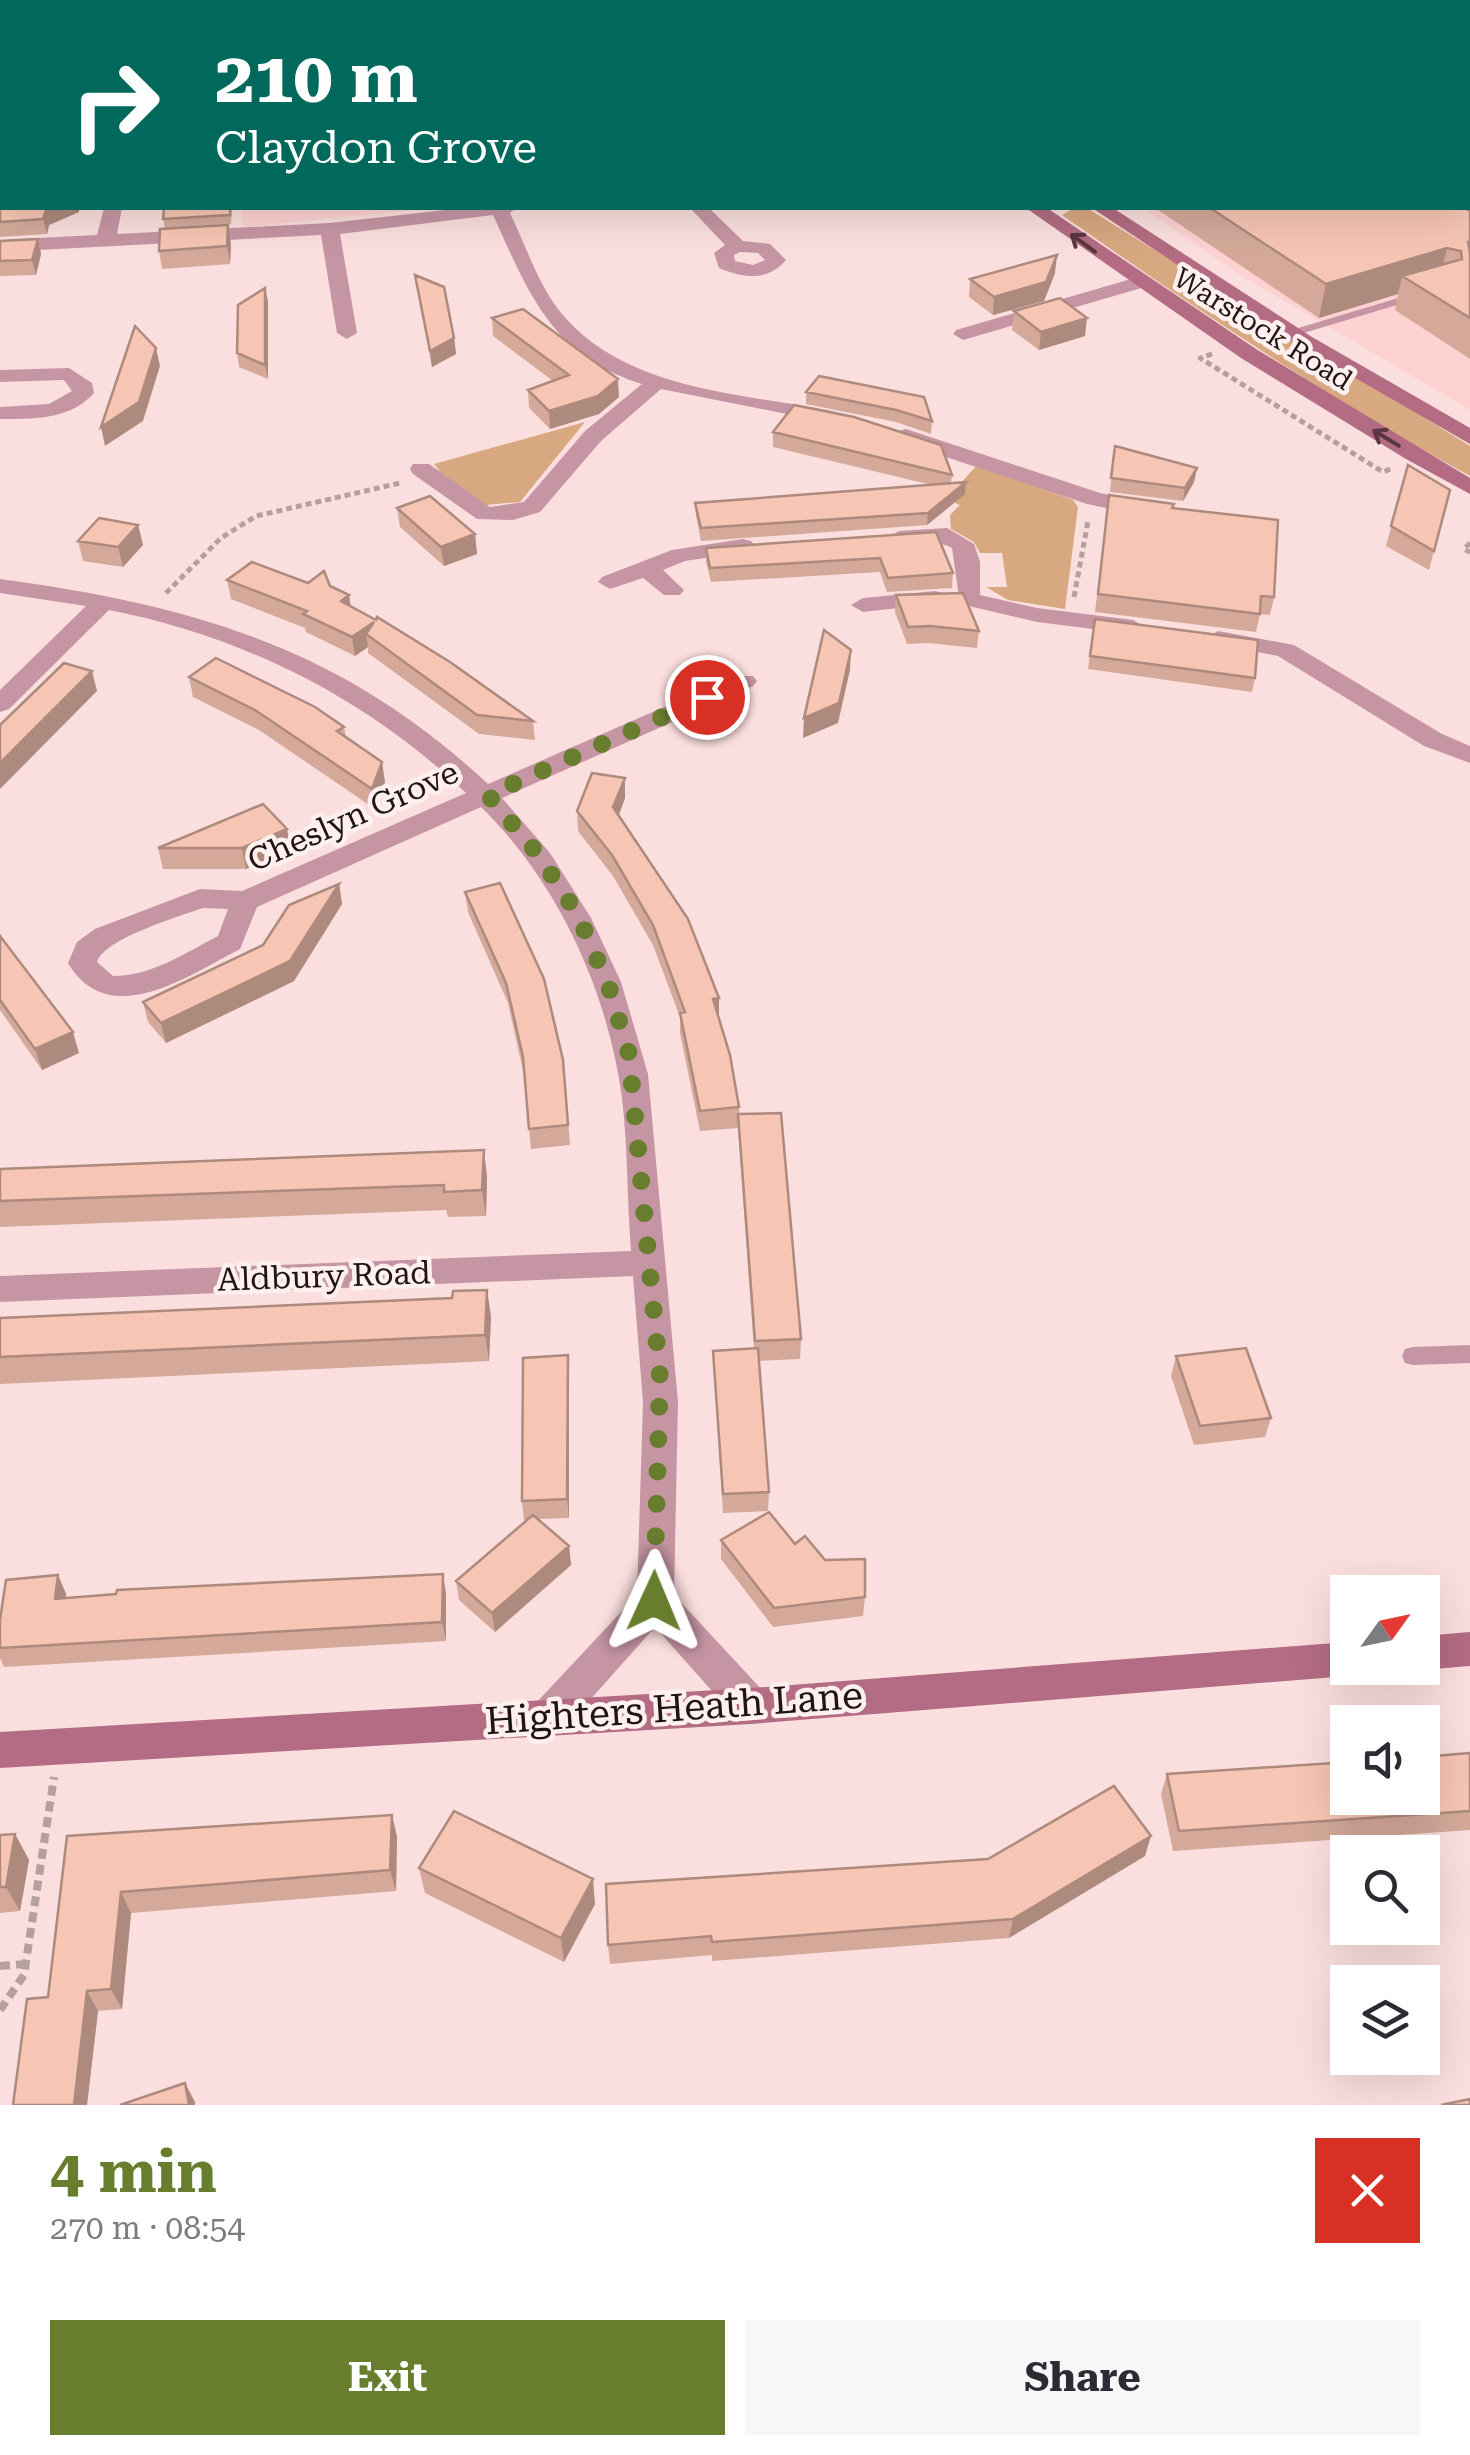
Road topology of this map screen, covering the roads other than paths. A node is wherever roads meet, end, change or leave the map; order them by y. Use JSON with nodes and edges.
{"nodes":[{"id":1,"x":112,"y":210,"type":"edge"},
{"id":2,"x":482,"y":210,"type":"edge"},
{"id":3,"x":504,"y":210,"type":"edge"},
{"id":4,"x":701,"y":210,"type":"edge"},
{"id":5,"x":1037,"y":210,"type":"edge"},
{"id":6,"x":1103,"y":210,"type":"edge"},
{"id":7,"x":339,"y":224,"type":"junction"},
{"id":8,"x":104,"y":243,"type":"junction"},
{"id":9,"x":0,"y":246,"type":"edge"},
{"id":10,"x":736,"y":246,"type":"dead end"},
{"id":11,"x":1138,"y":283,"type":"junction"},
{"id":12,"x":1427,"y":294,"type":"edge"},
{"id":13,"x":1292,"y":332,"type":"junction"},
{"id":14,"x":347,"y":334,"type":"dead end"},
{"id":15,"x":964,"y":334,"type":"dead end"},
{"id":16,"x":0,"y":376,"type":"edge"},
{"id":17,"x":658,"y":382,"type":"junction"},
{"id":18,"x":0,"y":412,"type":"edge"},
{"id":19,"x":857,"y":422,"type":"edge"},
{"id":20,"x":887,"y":431,"type":"edge"},
{"id":21,"x":1470,"y":438,"type":"edge"},
{"id":22,"x":405,"y":487,"type":"road end"},
{"id":23,"x":1470,"y":487,"type":"edge"},
{"id":24,"x":1180,"y":513,"type":"edge"},
{"id":25,"x":869,"y":540,"type":"edge"},
{"id":26,"x":771,"y":545,"type":"edge"},
{"id":27,"x":646,"y":568,"type":"junction"},
{"id":28,"x":610,"y":582,"type":"dead end"},
{"id":29,"x":0,"y":586,"type":"edge"},
{"id":30,"x":672,"y":590,"type":"dead end"},
{"id":31,"x":968,"y":599,"type":"junction"},
{"id":32,"x":104,"y":602,"type":"junction"},
{"id":33,"x":862,"y":606,"type":"dead end"},
{"id":34,"x":1162,"y":630,"type":"edge"},
{"id":35,"x":1198,"y":635,"type":"edge"},
{"id":36,"x":744,"y":681,"type":"dead end"},
{"id":37,"x":0,"y":704,"type":"edge"},
{"id":38,"x":1470,"y":755,"type":"edge"},
{"id":39,"x":488,"y":795,"type":"junction"},
{"id":40,"x":245,"y":902,"type":"junction"},
{"id":41,"x":648,"y":1264,"type":"junction"},
{"id":42,"x":0,"y":1289,"type":"edge"},
{"id":43,"x":1470,"y":1354,"type":"edge"},
{"id":44,"x":1412,"y":1356,"type":"dead end"},
{"id":45,"x":654,"y":1601,"type":"junction"},
{"id":46,"x":1470,"y":1649,"type":"edge"},
{"id":47,"x":1440,"y":1652,"type":"edge"},
{"id":48,"x":1330,"y":1660,"type":"edge"},
{"id":49,"x":752,"y":1706,"type":"junction"},
{"id":50,"x":550,"y":1716,"type":"junction"},
{"id":51,"x":0,"y":1750,"type":"edge"}],
"edges":[{"from":1,"to":8,"type":"street"},
{"from":2,"to":7,"type":"street"},
{"from":3,"to":17,"type":"street"},
{"from":4,"to":10,"type":"street"},
{"from":11,"to":5,"type":"street","name":"Warstock Road","one_way":true},
{"from":6,"to":13,"type":"street","name":"Warstock Road"},
{"from":7,"to":8,"type":"street"},
{"from":7,"to":14,"type":"street"},
{"from":8,"to":9,"type":"street"},
{"from":11,"to":15,"type":"street"},
{"from":23,"to":11,"type":"street","name":"Warstock Road","one_way":true},
{"from":12,"to":13,"type":"lane"},
{"from":13,"to":21,"type":"street","name":"Warstock Road"},
{"from":16,"to":18,"type":"street"},
{"from":17,"to":19,"type":"street"},
{"from":17,"to":22,"type":"street"},
{"from":20,"to":24,"type":"street"},
{"from":25,"to":31,"type":"street"},
{"from":26,"to":27,"type":"street"},
{"from":27,"to":28,"type":"street"},
{"from":27,"to":30,"type":"street"},
{"from":29,"to":32,"type":"street"},
{"from":31,"to":33,"type":"street"},
{"from":31,"to":34,"type":"street"},
{"from":32,"to":37,"type":"street"},
{"from":32,"to":39,"type":"street"},
{"from":35,"to":38,"type":"street"},
{"from":36,"to":39,"type":"street","name":"Cheslyn Grove"},
{"from":39,"to":40,"type":"street","name":"Cheslyn Grove"},
{"from":39,"to":41,"type":"street"},
{"from":40,"to":40,"type":"street","name":"Cheslyn Grove"},
{"from":41,"to":42,"type":"street","name":"Aldbury Road"},
{"from":41,"to":45,"type":"street"},
{"from":43,"to":44,"type":"lane"},
{"from":45,"to":49,"type":"street"},
{"from":45,"to":50,"type":"street"},
{"from":46,"to":47,"type":"street"},
{"from":48,"to":49,"type":"street","name":"Highters Heath Lane"},
{"from":49,"to":50,"type":"street","name":"Highters Heath Lane"},
{"from":50,"to":51,"type":"street","name":"Highters Heath Lane"}]}
